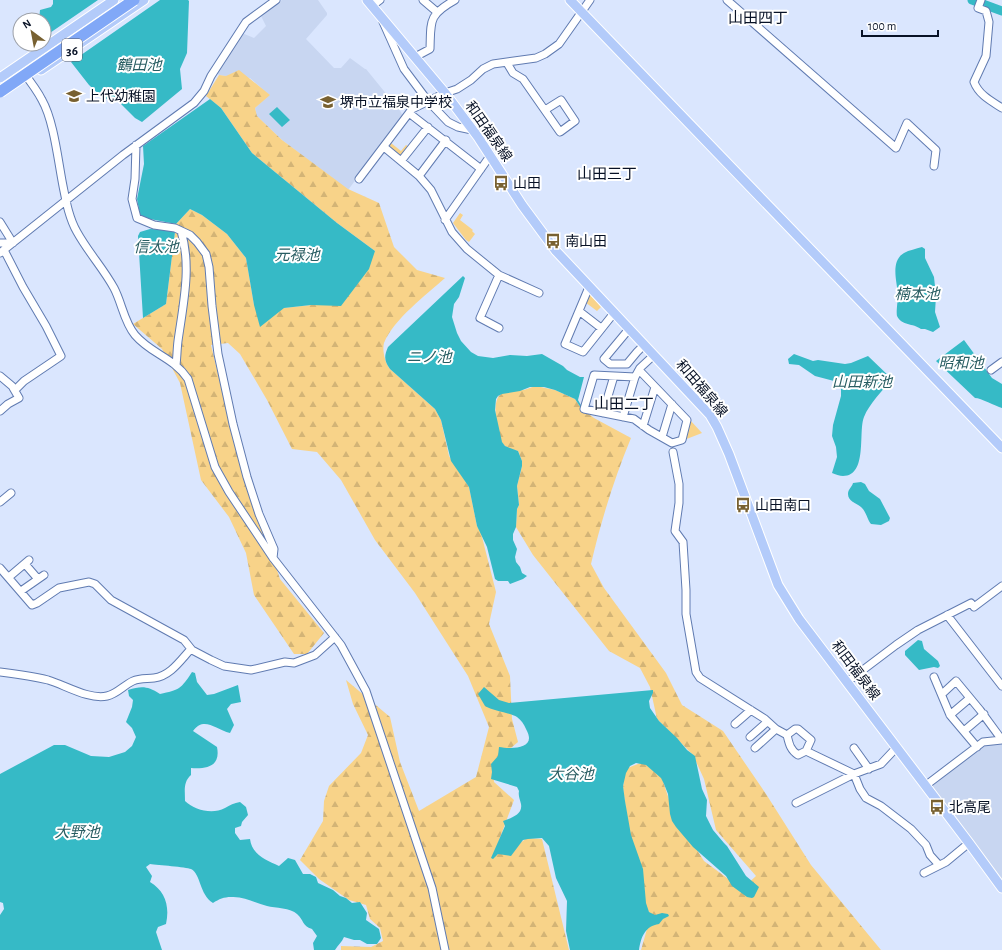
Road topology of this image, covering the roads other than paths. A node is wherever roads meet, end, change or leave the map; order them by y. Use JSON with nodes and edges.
{"nodes":[{"id":1,"x":114,"y":0,"type":"edge"},
{"id":2,"x":122,"y":0,"type":"edge"},
{"id":3,"x":134,"y":0,"type":"edge"},
{"id":4,"x":144,"y":0,"type":"edge"},
{"id":5,"x":276,"y":0,"type":"edge"},
{"id":6,"x":380,"y":0,"type":"edge"},
{"id":7,"x":423,"y":0,"type":"edge"},
{"id":8,"x":455,"y":0,"type":"edge"},
{"id":9,"x":570,"y":0,"type":"edge"},
{"id":10,"x":590,"y":0,"type":"edge"},
{"id":11,"x":727,"y":0,"type":"edge"},
{"id":12,"x":981,"y":0,"type":"edge"},
{"id":13,"x":369,"y":3,"type":"edge"},
{"id":14,"x":437,"y":12,"type":"junction"},
{"id":15,"x":582,"y":12,"type":"junction"},
{"id":16,"x":381,"y":16,"type":"junction"},
{"id":17,"x":415,"y":57,"type":"junction"},
{"id":18,"x":507,"y":63,"type":"junction"},
{"id":19,"x":18,"y":66,"type":"junction"},
{"id":20,"x":0,"y":78,"type":"edge"},
{"id":21,"x":28,"y":79,"type":"junction"},
{"id":22,"x":0,"y":83,"type":"edge"},
{"id":23,"x":0,"y":92,"type":"edge"},
{"id":24,"x":445,"y":93,"type":"junction"},
{"id":25,"x":0,"y":98,"type":"edge"},
{"id":26,"x":428,"y":101,"type":"junction"},
{"id":27,"x":1002,"y":108,"type":"edge"},
{"id":28,"x":545,"y":110,"type":"junction"},
{"id":29,"x":409,"y":113,"type":"junction"},
{"id":30,"x":428,"y":127,"type":"junction"},
{"id":31,"x":472,"y":130,"type":"junction"},
{"id":32,"x":446,"y":140,"type":"junction"},
{"id":33,"x":136,"y":145,"type":"junction"},
{"id":34,"x":384,"y":147,"type":"junction"},
{"id":35,"x":490,"y":156,"type":"junction"},
{"id":36,"x":401,"y":161,"type":"junction"},
{"id":37,"x":934,"y":166,"type":"dead end"},
{"id":38,"x":481,"y":169,"type":"junction"},
{"id":39,"x":419,"y":176,"type":"junction"},
{"id":40,"x":359,"y":179,"type":"dead end"},
{"id":41,"x":66,"y":201,"type":"junction"},
{"id":42,"x":445,"y":220,"type":"junction"},
{"id":43,"x":0,"y":222,"type":"edge"},
{"id":44,"x":181,"y":231,"type":"junction"},
{"id":45,"x":13,"y":243,"type":"junction"},
{"id":46,"x":1,"y":249,"type":"edge"},
{"id":47,"x":500,"y":275,"type":"junction"},
{"id":48,"x":589,"y":287,"type":"junction"},
{"id":49,"x":539,"y":293,"type":"dead end"},
{"id":50,"x":579,"y":311,"type":"junction"},
{"id":51,"x":614,"y":313,"type":"junction"},
{"id":52,"x":499,"y":328,"type":"dead end"},
{"id":53,"x":601,"y":328,"type":"junction"},
{"id":54,"x":628,"y":328,"type":"junction"},
{"id":55,"x":644,"y":345,"type":"junction"},
{"id":56,"x":654,"y":356,"type":"junction"},
{"id":57,"x":1002,"y":362,"type":"edge"},
{"id":58,"x":176,"y":366,"type":"junction"},
{"id":59,"x":639,"y":370,"type":"junction"},
{"id":60,"x":991,"y":370,"type":"dead end"},
{"id":61,"x":0,"y":376,"type":"edge"},
{"id":62,"x":614,"y":376,"type":"junction"},
{"id":63,"x":635,"y":377,"type":"junction"},
{"id":64,"x":655,"y":388,"type":"junction"},
{"id":65,"x":15,"y":390,"type":"junction"},
{"id":66,"x":672,"y":404,"type":"junction"},
{"id":67,"x":0,"y":411,"type":"edge"},
{"id":68,"x":603,"y":413,"type":"junction"},
{"id":69,"x":623,"y":416,"type":"junction"},
{"id":70,"x":643,"y":426,"type":"junction"},
{"id":71,"x":662,"y":437,"type":"junction"},
{"id":72,"x":1002,"y":448,"type":"edge"},
{"id":73,"x":673,"y":452,"type":"dead end"},
{"id":74,"x":11,"y":493,"type":"dead end"},
{"id":75,"x":0,"y":502,"type":"edge"},
{"id":76,"x":273,"y":558,"type":"junction"},
{"id":77,"x":0,"y":568,"type":"edge"},
{"id":78,"x":9,"y":578,"type":"junction"},
{"id":79,"x":1002,"y":586,"type":"edge"},
{"id":80,"x":21,"y":591,"type":"junction"},
{"id":81,"x":947,"y":615,"type":"junction"},
{"id":82,"x":335,"y":637,"type":"junction"},
{"id":83,"x":192,"y":650,"type":"junction"},
{"id":84,"x":0,"y":672,"type":"edge"},
{"id":85,"x":934,"y":677,"type":"dead end"},
{"id":86,"x":847,"y":682,"type":"junction"},
{"id":87,"x":1002,"y":686,"type":"edge"},
{"id":88,"x":942,"y":694,"type":"junction"},
{"id":89,"x":970,"y":698,"type":"junction"},
{"id":90,"x":751,"y":710,"type":"junction"},
{"id":91,"x":984,"y":714,"type":"junction"},
{"id":92,"x":950,"y":715,"type":"junction"},
{"id":93,"x":767,"y":722,"type":"junction"},
{"id":94,"x":735,"y":724,"type":"dead end"},
{"id":95,"x":776,"y":729,"type":"junction"},
{"id":96,"x":964,"y":731,"type":"junction"},
{"id":97,"x":786,"y":735,"type":"junction"},
{"id":98,"x":750,"y":738,"type":"dead end"},
{"id":99,"x":1002,"y":740,"type":"edge"},
{"id":100,"x":977,"y":747,"type":"junction"},
{"id":101,"x":755,"y":748,"type":"dead end"},
{"id":102,"x":854,"y":748,"type":"dead end"},
{"id":103,"x":897,"y":748,"type":"junction"},
{"id":104,"x":806,"y":751,"type":"junction"},
{"id":105,"x":869,"y":769,"type":"junction"},
{"id":106,"x":854,"y":774,"type":"junction"},
{"id":107,"x":925,"y":786,"type":"junction"},
{"id":108,"x":796,"y":802,"type":"dead end"},
{"id":109,"x":969,"y":843,"type":"junction"},
{"id":110,"x":939,"y":865,"type":"junction"},
{"id":111,"x":924,"y":873,"type":"dead end"},
{"id":112,"x":1002,"y":888,"type":"edge"},
{"id":113,"x":445,"y":950,"type":"edge"}],
"edges":[{"from":1,"to":19,"type":"main road","number":"36"},
{"from":2,"to":22,"type":"highway"},
{"from":3,"to":23,"type":"highway","bridge":true},
{"from":4,"to":21,"type":"main road","number":"36"},
{"from":5,"to":33,"type":"street"},
{"from":6,"to":13,"type":"street"},
{"from":7,"to":14,"type":"street"},
{"from":8,"to":14,"type":"street"},
{"from":9,"to":15,"type":"main road"},
{"from":10,"to":15,"type":"street"},
{"from":11,"to":37,"type":"street"},
{"from":12,"to":27,"type":"street"},
{"from":13,"to":16,"type":"main road","name":"和田福泉線"},
{"from":14,"to":17,"type":"street"},
{"from":15,"to":18,"type":"street"},
{"from":15,"to":72,"type":"main road"},
{"from":16,"to":17,"type":"main road","name":"和田福泉線"},
{"from":16,"to":26,"type":"street"},
{"from":17,"to":24,"type":"main road","name":"和田福泉線"},
{"from":18,"to":24,"type":"street"},
{"from":18,"to":28,"type":"street"},
{"from":19,"to":20,"type":"main road","number":"36"},
{"from":19,"to":21,"type":"street"},
{"from":21,"to":25,"type":"main road","number":"36"},
{"from":21,"to":41,"type":"street"},
{"from":24,"to":26,"type":"street"},
{"from":24,"to":31,"type":"main road","name":"和田福泉線"},
{"from":26,"to":29,"type":"street"},
{"from":26,"to":31,"type":"street"},
{"from":28,"to":28,"type":"street"},
{"from":29,"to":30,"type":"street"},
{"from":29,"to":34,"type":"street"},
{"from":30,"to":32,"type":"street"},
{"from":30,"to":36,"type":"street"},
{"from":31,"to":35,"type":"main road","name":"和田福泉線"},
{"from":32,"to":38,"type":"street"},
{"from":32,"to":39,"type":"street"},
{"from":33,"to":41,"type":"street"},
{"from":33,"to":44,"type":"street"},
{"from":34,"to":36,"type":"street"},
{"from":34,"to":40,"type":"street"},
{"from":35,"to":38,"type":"street"},
{"from":35,"to":48,"type":"main road","name":"和田福泉線"},
{"from":36,"to":39,"type":"street"},
{"from":38,"to":42,"type":"street"},
{"from":39,"to":42,"type":"street"},
{"from":41,"to":45,"type":"street"},
{"from":41,"to":58,"type":"street"},
{"from":42,"to":47,"type":"street"},
{"from":43,"to":45,"type":"street"},
{"from":44,"to":58,"type":"street"},
{"from":44,"to":76,"type":"street"},
{"from":45,"to":46,"type":"street"},
{"from":46,"to":65,"type":"street"},
{"from":47,"to":49,"type":"street"},
{"from":47,"to":52,"type":"street"},
{"from":48,"to":50,"type":"street"},
{"from":48,"to":51,"type":"main road","name":"和田福泉線"},
{"from":50,"to":53,"type":"street"},
{"from":50,"to":53,"type":"street"},
{"from":51,"to":53,"type":"street"},
{"from":51,"to":54,"type":"main road","name":"和田福泉線"},
{"from":54,"to":55,"type":"main road","name":"和田福泉線"},
{"from":54,"to":55,"type":"street"},
{"from":55,"to":56,"type":"main road","name":"和田福泉線"},
{"from":56,"to":59,"type":"street"},
{"from":56,"to":86,"type":"main road","name":"和田福泉線"},
{"from":57,"to":60,"type":"street"},
{"from":58,"to":76,"type":"street"},
{"from":59,"to":63,"type":"street"},
{"from":59,"to":64,"type":"street"},
{"from":61,"to":65,"type":"street"},
{"from":62,"to":63,"type":"street"},
{"from":62,"to":68,"type":"street"},
{"from":62,"to":68,"type":"street"},
{"from":63,"to":69,"type":"street"},
{"from":64,"to":66,"type":"street"},
{"from":64,"to":70,"type":"street"},
{"from":65,"to":67,"type":"street"},
{"from":66,"to":71,"type":"street"},
{"from":66,"to":71,"type":"street"},
{"from":68,"to":69,"type":"street"},
{"from":69,"to":70,"type":"street"},
{"from":70,"to":71,"type":"street"},
{"from":73,"to":90,"type":"street"},
{"from":74,"to":75,"type":"street"},
{"from":76,"to":82,"type":"street"},
{"from":77,"to":78,"type":"street"},
{"from":78,"to":80,"type":"street"},
{"from":78,"to":80,"type":"street"},
{"from":79,"to":81,"type":"street"},
{"from":80,"to":83,"type":"street"},
{"from":81,"to":86,"type":"street"},
{"from":81,"to":87,"type":"street"},
{"from":82,"to":83,"type":"street"},
{"from":82,"to":113,"type":"street"},
{"from":83,"to":84,"type":"street"},
{"from":85,"to":88,"type":"street"},
{"from":86,"to":103,"type":"main road","name":"和田福泉線"},
{"from":88,"to":89,"type":"street"},
{"from":88,"to":92,"type":"street"},
{"from":89,"to":91,"type":"street"},
{"from":89,"to":92,"type":"street"},
{"from":90,"to":93,"type":"street"},
{"from":90,"to":94,"type":"street"},
{"from":91,"to":96,"type":"street"},
{"from":91,"to":99,"type":"street"},
{"from":92,"to":96,"type":"street"},
{"from":93,"to":95,"type":"street"},
{"from":93,"to":98,"type":"street"},
{"from":95,"to":97,"type":"street"},
{"from":95,"to":101,"type":"street"},
{"from":96,"to":100,"type":"street"},
{"from":97,"to":104,"type":"street"},
{"from":97,"to":104,"type":"street"},
{"from":99,"to":100,"type":"street"},
{"from":100,"to":107,"type":"street"},
{"from":102,"to":105,"type":"street"},
{"from":103,"to":105,"type":"street"},
{"from":103,"to":107,"type":"main road","name":"和田福泉線"},
{"from":104,"to":106,"type":"street"},
{"from":105,"to":106,"type":"street"},
{"from":106,"to":108,"type":"street"},
{"from":106,"to":110,"type":"street"},
{"from":107,"to":109,"type":"main road","name":"和田福泉線"},
{"from":109,"to":110,"type":"street"},
{"from":109,"to":112,"type":"main road","name":"和田福泉線"},
{"from":110,"to":111,"type":"street"}]}
